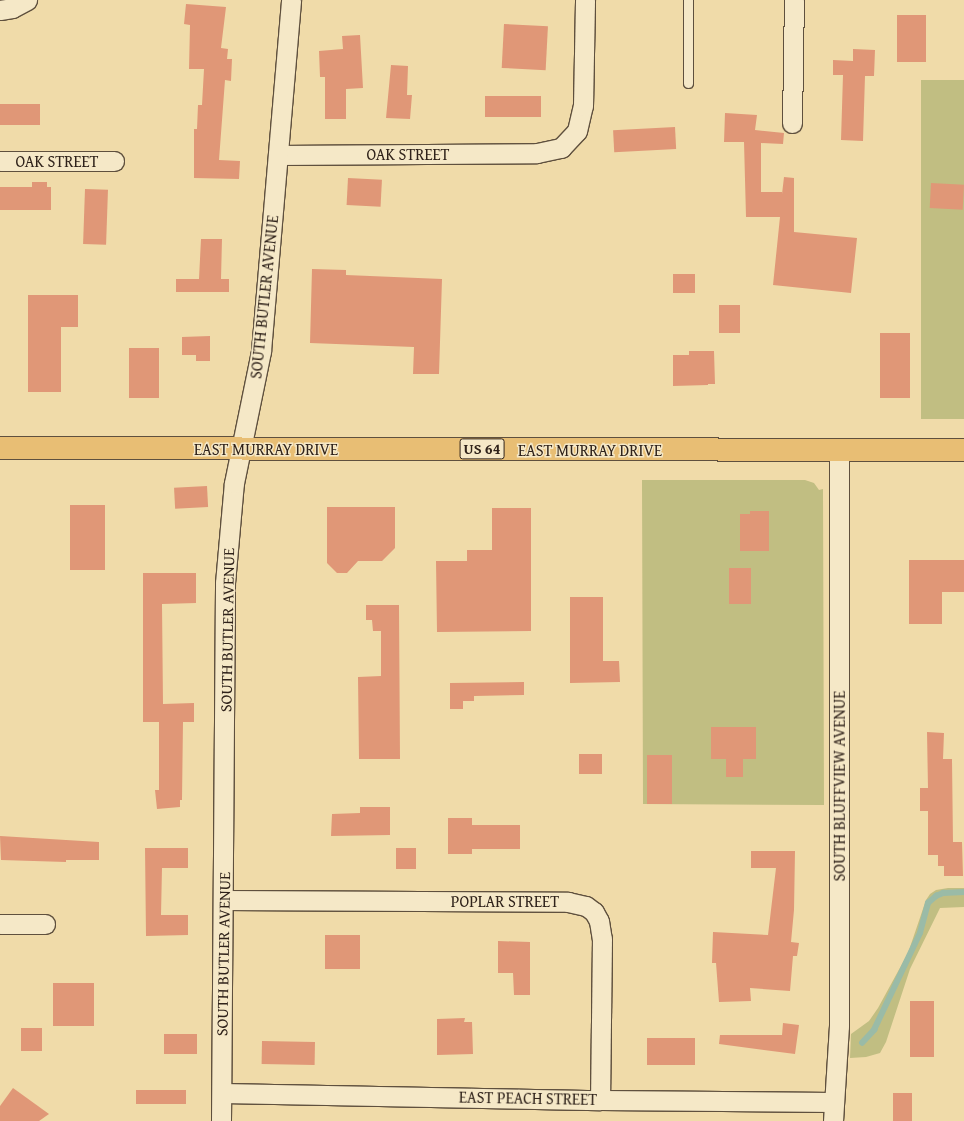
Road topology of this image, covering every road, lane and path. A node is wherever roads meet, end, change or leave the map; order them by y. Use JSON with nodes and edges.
{"nodes":[{"id":1,"x":28,"y":0,"type":"edge"},
{"id":2,"x":291,"y":0,"type":"edge"},
{"id":3,"x":585,"y":0,"type":"edge"},
{"id":4,"x":688,"y":0,"type":"edge"},
{"id":5,"x":794,"y":0,"type":"edge"},
{"id":6,"x":0,"y":10,"type":"edge"},
{"id":7,"x":688,"y":83,"type":"dead end"},
{"id":8,"x":792,"y":123,"type":"dead end"},
{"id":9,"x":278,"y":155,"type":"junction"},
{"id":10,"x":0,"y":161,"type":"edge"},
{"id":11,"x":114,"y":161,"type":"dead end"},
{"id":12,"x":0,"y":448,"type":"edge"},
{"id":13,"x":241,"y":448,"type":"junction"},
{"id":14,"x":839,"y":450,"type":"junction"},
{"id":15,"x":964,"y":450,"type":"edge"},
{"id":16,"x":224,"y":900,"type":"junction"},
{"id":17,"x":0,"y":924,"type":"edge"},
{"id":18,"x":45,"y":924,"type":"dead end"},
{"id":19,"x":222,"y":1093,"type":"junction"},
{"id":20,"x":600,"y":1100,"type":"junction"},
{"id":21,"x":833,"y":1102,"type":"junction"},
{"id":22,"x":222,"y":1121,"type":"edge"},
{"id":23,"x":833,"y":1121,"type":"edge"}],
"edges":[{"from":1,"to":6,"type":"street"},
{"from":2,"to":9,"type":"street","name":"SOUTH BUTLER AVENUE"},
{"from":3,"to":9,"type":"street","name":"OAK STREET"},
{"from":4,"to":7,"type":"lane"},
{"from":5,"to":8,"type":"street"},
{"from":9,"to":13,"type":"street","name":"SOUTH BUTLER AVENUE"},
{"from":10,"to":11,"type":"street","name":"OAK STREET"},
{"from":12,"to":13,"type":"highway","name":"EAST MURRAY DRIVE","number":"US 64"},
{"from":13,"to":14,"type":"highway","name":"EAST MURRAY DRIVE","number":"US 64"},
{"from":13,"to":16,"type":"street","name":"SOUTH BUTLER AVENUE"},
{"from":14,"to":15,"type":"highway","name":"EAST MURRAY DRIVE","number":"US 64"},
{"from":14,"to":21,"type":"street","name":"SOUTH BLUFFVIEW AVENUE"},
{"from":16,"to":19,"type":"street","name":"SOUTH BUTLER AVENUE"},
{"from":16,"to":20,"type":"street","name":"POPLAR STREET"},
{"from":17,"to":18,"type":"street"},
{"from":19,"to":20,"type":"street","name":"EAST PEACH STREET"},
{"from":19,"to":22,"type":"street","name":"SOUTH BUTLER AVENUE"},
{"from":20,"to":21,"type":"street","name":"EAST PEACH STREET"},
{"from":21,"to":23,"type":"street","name":"SOUTH BLUFFVIEW AVENUE"}]}
